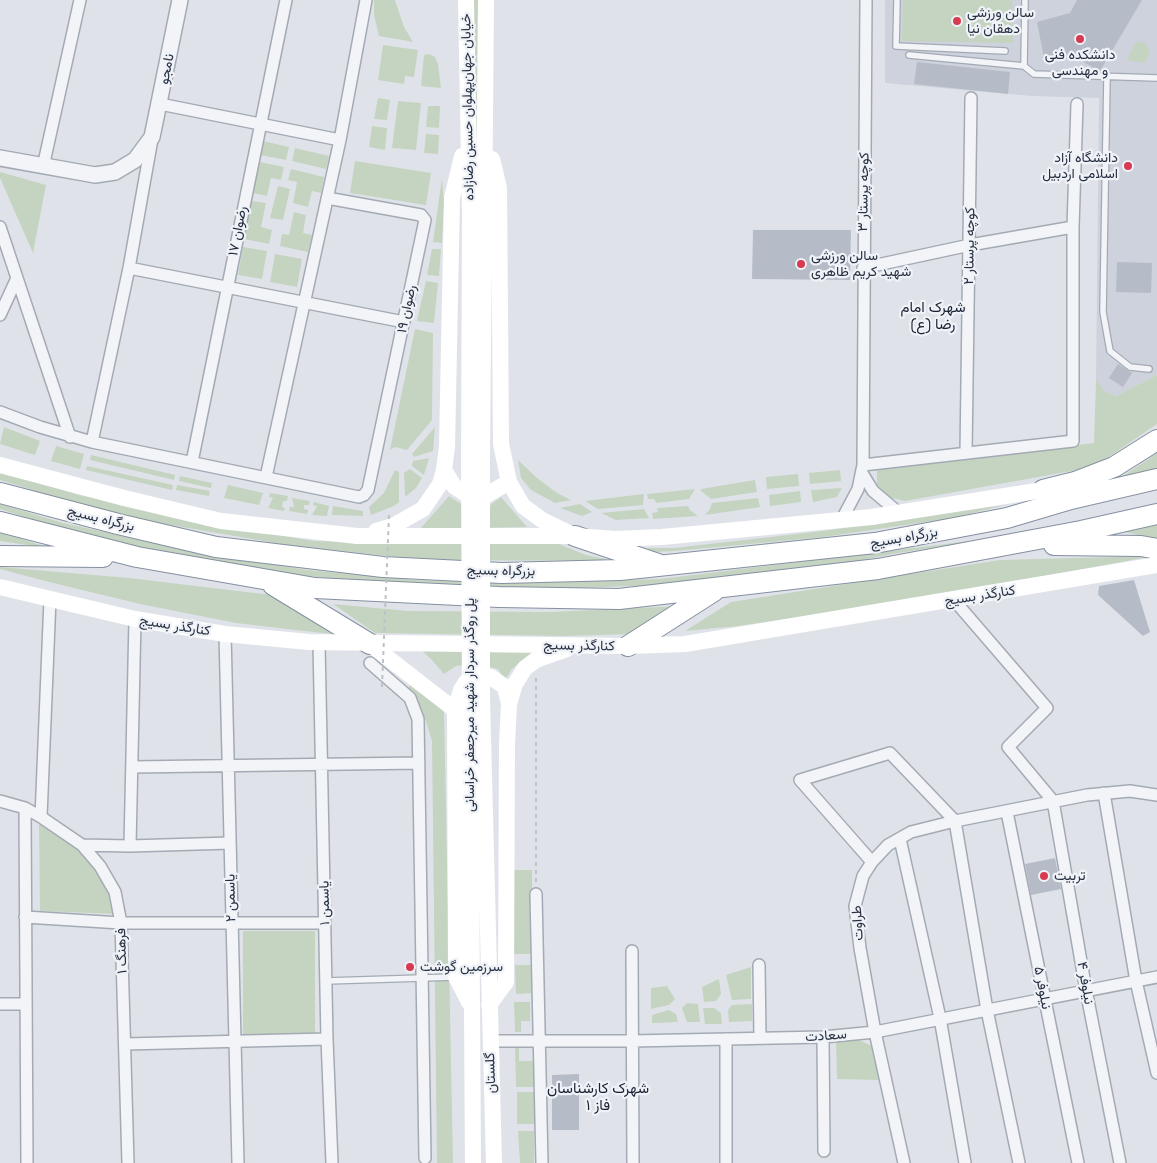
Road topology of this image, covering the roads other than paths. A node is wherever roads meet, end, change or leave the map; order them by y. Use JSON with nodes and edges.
{"nodes":[{"id":1,"x":80,"y":0,"type":"edge"},
{"id":2,"x":180,"y":0,"type":"edge"},
{"id":3,"x":286,"y":0,"type":"edge"},
{"id":4,"x":366,"y":0,"type":"edge"},
{"id":5,"x":466,"y":0,"type":"edge"},
{"id":6,"x":486,"y":0,"type":"edge"},
{"id":7,"x":866,"y":0,"type":"edge"},
{"id":8,"x":897,"y":0,"type":"edge"},
{"id":9,"x":1025,"y":0,"type":"edge"},
{"id":10,"x":1005,"y":51,"type":"dead end"},
{"id":11,"x":909,"y":55,"type":"dead end"},
{"id":12,"x":1024,"y":66,"type":"junction"},
{"id":13,"x":1107,"y":78,"type":"junction"},
{"id":14,"x":1157,"y":78,"type":"edge"},
{"id":15,"x":971,"y":98,"type":"dead end"},
{"id":16,"x":160,"y":104,"type":"junction"},
{"id":17,"x":1077,"y":104,"type":"dead end"},
{"id":18,"x":260,"y":125,"type":"junction"},
{"id":19,"x":486,"y":133,"type":"junction"},
{"id":20,"x":467,"y":134,"type":"junction"},
{"id":21,"x":152,"y":137,"type":"junction"},
{"id":22,"x":340,"y":140,"type":"junction"},
{"id":23,"x":0,"y":158,"type":"edge"},
{"id":24,"x":43,"y":167,"type":"junction"},
{"id":25,"x":328,"y":198,"type":"junction"},
{"id":26,"x":478,"y":214,"type":"junction"},
{"id":27,"x":0,"y":227,"type":"edge"},
{"id":28,"x":1074,"y":227,"type":"junction"},
{"id":29,"x":970,"y":245,"type":"junction"},
{"id":30,"x":129,"y":268,"type":"junction"},
{"id":31,"x":863,"y":268,"type":"junction"},
{"id":32,"x":17,"y":278,"type":"junction"},
{"id":33,"x":227,"y":287,"type":"junction"},
{"id":34,"x":304,"y":303,"type":"junction"},
{"id":35,"x":0,"y":315,"type":"edge"},
{"id":36,"x":404,"y":322,"type":"junction"},
{"id":37,"x":1149,"y":369,"type":"dead end"},
{"id":38,"x":0,"y":412,"type":"edge"},
{"id":39,"x":70,"y":437,"type":"junction"},
{"id":40,"x":1157,"y":440,"type":"edge"},
{"id":41,"x":92,"y":442,"type":"junction"},
{"id":42,"x":966,"y":453,"type":"junction"},
{"id":43,"x":192,"y":462,"type":"junction"},
{"id":44,"x":0,"y":465,"type":"edge"},
{"id":45,"x":862,"y":469,"type":"junction"},
{"id":46,"x":444,"y":470,"type":"junction"},
{"id":47,"x":266,"y":477,"type":"junction"},
{"id":48,"x":1157,"y":479,"type":"edge"},
{"id":49,"x":509,"y":482,"type":"junction"},
{"id":50,"x":1043,"y":490,"type":"joint"},
{"id":51,"x":0,"y":493,"type":"edge"},
{"id":52,"x":899,"y":513,"type":"junction"},
{"id":53,"x":1157,"y":514,"type":"edge"},
{"id":54,"x":840,"y":521,"type":"junction"},
{"id":55,"x":0,"y":522,"type":"edge"},
{"id":56,"x":357,"y":536,"type":"junction"},
{"id":57,"x":575,"y":536,"type":"junction"},
{"id":58,"x":1002,"y":545,"type":"junction"},
{"id":59,"x":1157,"y":549,"type":"edge"},
{"id":60,"x":0,"y":556,"type":"edge"},
{"id":61,"x":137,"y":557,"type":"junction"},
{"id":62,"x":1157,"y":565,"type":"edge"},
{"id":63,"x":664,"y":566,"type":"junction"},
{"id":64,"x":265,"y":580,"type":"junction"},
{"id":65,"x":0,"y":587,"type":"edge"},
{"id":66,"x":718,"y":589,"type":"junction"},
{"id":67,"x":50,"y":599,"type":"junction"},
{"id":68,"x":954,"y":600,"type":"junction"},
{"id":69,"x":135,"y":619,"type":"junction"},
{"id":70,"x":225,"y":634,"type":"junction"},
{"id":71,"x":319,"y":642,"type":"junction"},
{"id":72,"x":576,"y":645,"type":"junction"},
{"id":73,"x":628,"y":646,"type":"junction"},
{"id":74,"x":370,"y":654,"type":"junction"},
{"id":75,"x":476,"y":698,"type":"junction"},
{"id":76,"x":509,"y":704,"type":"junction"},
{"id":77,"x":455,"y":710,"type":"junction"},
{"id":78,"x":419,"y":763,"type":"junction"},
{"id":79,"x":228,"y":765,"type":"junction"},
{"id":80,"x":322,"y":766,"type":"junction"},
{"id":81,"x":132,"y":767,"type":"junction"},
{"id":82,"x":1104,"y":793,"type":"junction"},
{"id":83,"x":1157,"y":795,"type":"edge"},
{"id":84,"x":0,"y":801,"type":"edge"},
{"id":85,"x":1053,"y":801,"type":"junction"},
{"id":86,"x":25,"y":808,"type":"junction"},
{"id":87,"x":1007,"y":812,"type":"junction"},
{"id":88,"x":41,"y":817,"type":"junction"},
{"id":89,"x":955,"y":821,"type":"junction"},
{"id":90,"x":900,"y":839,"type":"junction"},
{"id":91,"x":230,"y":843,"type":"junction"},
{"id":92,"x":82,"y":845,"type":"junction"},
{"id":93,"x":130,"y":846,"type":"junction"},
{"id":94,"x":872,"y":862,"type":"junction"},
{"id":95,"x":536,"y":894,"type":"road end"},
{"id":96,"x":25,"y":917,"type":"junction"},
{"id":97,"x":121,"y":923,"type":"junction"},
{"id":98,"x":231,"y":923,"type":"junction"},
{"id":99,"x":325,"y":923,"type":"junction"},
{"id":100,"x":632,"y":951,"type":"dead end"},
{"id":101,"x":758,"y":965,"type":"dead end"},
{"id":102,"x":1157,"y":976,"type":"edge"},
{"id":103,"x":424,"y":978,"type":"junction"},
{"id":104,"x":326,"y":981,"type":"junction"},
{"id":105,"x":464,"y":981,"type":"junction"},
{"id":106,"x":1136,"y":981,"type":"junction"},
{"id":107,"x":488,"y":984,"type":"joint"},
{"id":108,"x":1086,"y":990,"type":"junction"},
{"id":109,"x":1043,"y":997,"type":"junction"},
{"id":110,"x":0,"y":1004,"type":"edge"},
{"id":111,"x":26,"y":1004,"type":"junction"},
{"id":112,"x":489,"y":1005,"type":"junction"},
{"id":113,"x":987,"y":1010,"type":"junction"},
{"id":114,"x":940,"y":1018,"type":"junction"},
{"id":115,"x":875,"y":1032,"type":"junction"},
{"id":116,"x":823,"y":1037,"type":"junction"},
{"id":117,"x":760,"y":1038,"type":"junction"},
{"id":118,"x":327,"y":1039,"type":"junction"},
{"id":119,"x":726,"y":1039,"type":"junction"},
{"id":120,"x":234,"y":1041,"type":"junction"},
{"id":121,"x":490,"y":1041,"type":"junction"},
{"id":122,"x":539,"y":1041,"type":"junction"},
{"id":123,"x":632,"y":1041,"type":"junction"},
{"id":124,"x":125,"y":1044,"type":"junction"},
{"id":125,"x":1157,"y":1073,"type":"edge"},
{"id":126,"x":824,"y":1151,"type":"dead end"},
{"id":127,"x":425,"y":1158,"type":"dead end"},
{"id":128,"x":27,"y":1163,"type":"edge"},
{"id":129,"x":128,"y":1163,"type":"edge"},
{"id":130,"x":238,"y":1163,"type":"edge"},
{"id":131,"x":332,"y":1163,"type":"edge"},
{"id":132,"x":473,"y":1163,"type":"edge"},
{"id":133,"x":494,"y":1163,"type":"edge"},
{"id":134,"x":542,"y":1163,"type":"edge"},
{"id":135,"x":633,"y":1163,"type":"edge"},
{"id":136,"x":726,"y":1163,"type":"edge"},
{"id":137,"x":904,"y":1163,"type":"edge"},
{"id":138,"x":965,"y":1163,"type":"edge"},
{"id":139,"x":1019,"y":1163,"type":"edge"},
{"id":140,"x":1078,"y":1163,"type":"edge"},
{"id":141,"x":1120,"y":1163,"type":"edge"}],
"edges":[{"from":1,"to":24,"type":"street"},
{"from":2,"to":16,"type":"street","name":"نامجو"},
{"from":3,"to":18,"type":"street","name":"رضوان ۱۷"},
{"from":4,"to":22,"type":"street"},
{"from":5,"to":20,"type":"main road","name":"خیابان جهان‌پهلوان حسین رضا‌زاده"},
{"from":6,"to":19,"type":"main road","name":"خیابان جهان‌پهلوان حسین رضا‌زاده"},
{"from":7,"to":31,"type":"street","name":"کوچه پرستار ۳"},
{"from":8,"to":10,"type":"lane"},
{"from":9,"to":12,"type":"lane"},
{"from":11,"to":12,"type":"lane"},
{"from":12,"to":13,"type":"lane"},
{"from":13,"to":14,"type":"lane"},
{"from":13,"to":37,"type":"lane"},
{"from":15,"to":29,"type":"street","name":"کوچه پرستار ۲"},
{"from":16,"to":18,"type":"street"},
{"from":16,"to":21,"type":"street","name":"نامجو"},
{"from":17,"to":28,"type":"street"},
{"from":18,"to":22,"type":"street"},
{"from":18,"to":33,"type":"street","name":"رضوان ۱۷"},
{"from":19,"to":26,"type":"main road","name":"خیابان جهان‌پهلوان حسین رضا‌زاده"},
{"from":19,"to":49,"type":"main road"},
{"from":20,"to":26,"type":"main road","name":"خیابان جهان‌پهلوان حسین رضا‌زاده"},
{"from":20,"to":46,"type":"main road"},
{"from":21,"to":24,"type":"street"},
{"from":21,"to":30,"type":"street"},
{"from":22,"to":25,"type":"street"},
{"from":23,"to":24,"type":"street"},
{"from":25,"to":34,"type":"street"},
{"from":25,"to":36,"type":"street","name":"رضوان ۱۹"},
{"from":26,"to":75,"type":"main road","name":"پل روگذر سردار شهید میرجعفر خراسانی","bridge":true},
{"from":27,"to":32,"type":"street"},
{"from":28,"to":29,"type":"street"},
{"from":28,"to":42,"type":"street"},
{"from":29,"to":31,"type":"street"},
{"from":29,"to":42,"type":"street","name":"کوچه پرستار ۲"},
{"from":30,"to":33,"type":"street"},
{"from":30,"to":41,"type":"street"},
{"from":31,"to":45,"type":"street","name":"کوچه پرستار ۳"},
{"from":32,"to":35,"type":"street"},
{"from":32,"to":39,"type":"street"},
{"from":33,"to":34,"type":"street"},
{"from":33,"to":43,"type":"street","name":"رضوان ۱۷"},
{"from":34,"to":36,"type":"street"},
{"from":34,"to":47,"type":"street"},
{"from":36,"to":47,"type":"street","name":"رضوان ۱۹"},
{"from":38,"to":39,"type":"street"},
{"from":39,"to":41,"type":"street"},
{"from":40,"to":50,"type":"highway"},
{"from":41,"to":43,"type":"street"},
{"from":42,"to":45,"type":"street"},
{"from":43,"to":47,"type":"street"},
{"from":44,"to":56,"type":"main road"},
{"from":45,"to":52,"type":"street"},
{"from":45,"to":54,"type":"street","name":"کوچه پرستار ۳"},
{"from":46,"to":49,"type":"main road"},
{"from":46,"to":56,"type":"main road"},
{"from":48,"to":63,"type":"highway","name":"بزرگراه بسیج"},
{"from":49,"to":57,"type":"main road"},
{"from":50,"to":52,"type":"main road"},
{"from":51,"to":63,"type":"highway","name":"بزرگراه بسیج"},
{"from":52,"to":54,"type":"main road"},
{"from":53,"to":58,"type":"highway"},
{"from":54,"to":57,"type":"main road"},
{"from":55,"to":61,"type":"highway","name":"بزرگراه بسیج"},
{"from":56,"to":57,"type":"main road"},
{"from":57,"to":63,"type":"highway"},
{"from":58,"to":59,"type":"highway"},
{"from":58,"to":66,"type":"highway","name":"بزرگراه بسیج"},
{"from":60,"to":61,"type":"highway"},
{"from":61,"to":64,"type":"highway","name":"بزرگراه بسیج"},
{"from":62,"to":68,"type":"main road","name":"کنارگذر بسیج"},
{"from":64,"to":66,"type":"highway","name":"بزرگراه بسیج"},
{"from":64,"to":74,"type":"highway"},
{"from":65,"to":67,"type":"main road","name":"کنارگذر بسیج"},
{"from":66,"to":73,"type":"highway"},
{"from":67,"to":69,"type":"main road","name":"کنارگذر بسیج"},
{"from":67,"to":88,"type":"street"},
{"from":68,"to":73,"type":"main road","name":"کنارگذر بسیج"},
{"from":68,"to":85,"type":"street"},
{"from":69,"to":70,"type":"main road","name":"کنارگذر بسیج"},
{"from":69,"to":81,"type":"street"},
{"from":70,"to":71,"type":"main road","name":"کنارگذر بسیج"},
{"from":70,"to":79,"type":"street","name":"یاسمن ۲"},
{"from":71,"to":74,"type":"main road","name":"کنارگذر بسیج"},
{"from":71,"to":80,"type":"street","name":"یاسمن ۱"},
{"from":72,"to":73,"type":"main road","name":"کنارگذر بسیج"},
{"from":72,"to":74,"type":"main road","name":"کنارگذر بسیج"},
{"from":72,"to":76,"type":"main road"},
{"from":74,"to":77,"type":"main road"},
{"from":74,"to":78,"type":"street"},
{"from":75,"to":105,"type":"main road","name":"پل روگذر سردار شهید میرجعفر خراسانی"},
{"from":75,"to":107,"type":"main road","name":"پل روگذر سردار شهید میرجعفر خراسانی"},
{"from":76,"to":77,"type":"main road"},
{"from":76,"to":112,"type":"main road"},
{"from":77,"to":105,"type":"main road"},
{"from":78,"to":80,"type":"street"},
{"from":78,"to":103,"type":"street"},
{"from":79,"to":80,"type":"street"},
{"from":79,"to":81,"type":"street"},
{"from":79,"to":91,"type":"street","name":"یاسمن ۲"},
{"from":80,"to":99,"type":"street","name":"یاسمن ۱"},
{"from":81,"to":93,"type":"street"},
{"from":82,"to":83,"type":"street","name":"طراوت"},
{"from":82,"to":85,"type":"street","name":"طراوت"},
{"from":82,"to":106,"type":"street"},
{"from":84,"to":86,"type":"street","name":"فرهنگ ۱"},
{"from":85,"to":87,"type":"street","name":"طراوت"},
{"from":85,"to":108,"type":"street","name":"نیلوفر ۴"},
{"from":86,"to":88,"type":"street","name":"فرهنگ ۱"},
{"from":86,"to":96,"type":"street"},
{"from":87,"to":89,"type":"street","name":"طراوت"},
{"from":87,"to":109,"type":"street","name":"نیلوفر ۵"},
{"from":88,"to":92,"type":"street","name":"فرهنگ ۱"},
{"from":89,"to":90,"type":"street","name":"طراوت"},
{"from":89,"to":94,"type":"street"},
{"from":89,"to":113,"type":"street"},
{"from":90,"to":94,"type":"street","name":"طراوت"},
{"from":90,"to":114,"type":"street"},
{"from":91,"to":93,"type":"street"},
{"from":91,"to":98,"type":"street","name":"یاسمن ۲"},
{"from":92,"to":93,"type":"street"},
{"from":92,"to":97,"type":"street","name":"فرهنگ ۱"},
{"from":94,"to":115,"type":"street","name":"طراوت"},
{"from":95,"to":122,"type":"street"},
{"from":96,"to":97,"type":"street"},
{"from":96,"to":111,"type":"street"},
{"from":97,"to":98,"type":"street"},
{"from":97,"to":124,"type":"street","name":"فرهنگ ۱"},
{"from":98,"to":99,"type":"street"},
{"from":98,"to":120,"type":"street","name":"یاسمن ۲"},
{"from":99,"to":104,"type":"street","name":"یاسمن ۱"},
{"from":100,"to":123,"type":"street"},
{"from":101,"to":117,"type":"street"},
{"from":102,"to":106,"type":"street","name":"سعادت"},
{"from":103,"to":104,"type":"lane"},
{"from":103,"to":105,"type":"lane"},
{"from":103,"to":127,"type":"street"},
{"from":104,"to":118,"type":"street","name":"یاسمن ۱"},
{"from":105,"to":132,"type":"main road","name":"گلستان"},
{"from":106,"to":108,"type":"street","name":"سعادت"},
{"from":106,"to":125,"type":"street"},
{"from":107,"to":112,"type":"main road","name":"گلستان"},
{"from":108,"to":109,"type":"street","name":"سعادت"},
{"from":108,"to":141,"type":"street","name":"نیلوفر ۴"},
{"from":109,"to":113,"type":"street","name":"سعادت"},
{"from":109,"to":140,"type":"street","name":"نیلوفر ۵"},
{"from":110,"to":111,"type":"street"},
{"from":111,"to":128,"type":"street"},
{"from":112,"to":121,"type":"main road","name":"گلستان"},
{"from":113,"to":114,"type":"street","name":"سعادت"},
{"from":113,"to":139,"type":"street"},
{"from":114,"to":115,"type":"street","name":"سعادت"},
{"from":114,"to":138,"type":"street"},
{"from":115,"to":116,"type":"street","name":"سعادت"},
{"from":115,"to":137,"type":"street","name":"طراوت"},
{"from":116,"to":117,"type":"street","name":"سعادت"},
{"from":116,"to":126,"type":"street"},
{"from":117,"to":119,"type":"street","name":"سعادت"},
{"from":118,"to":120,"type":"street"},
{"from":118,"to":131,"type":"street","name":"یاسمن ۱"},
{"from":119,"to":123,"type":"street","name":"سعادت"},
{"from":119,"to":136,"type":"street"},
{"from":120,"to":124,"type":"street"},
{"from":120,"to":130,"type":"street","name":"یاسمن ۲"},
{"from":121,"to":122,"type":"street","name":"سعادت"},
{"from":121,"to":133,"type":"main road","name":"گلستان"},
{"from":122,"to":123,"type":"street","name":"سعادت"},
{"from":122,"to":134,"type":"street"},
{"from":123,"to":135,"type":"street"},
{"from":124,"to":129,"type":"street","name":"فرهنگ ۱"}]}
